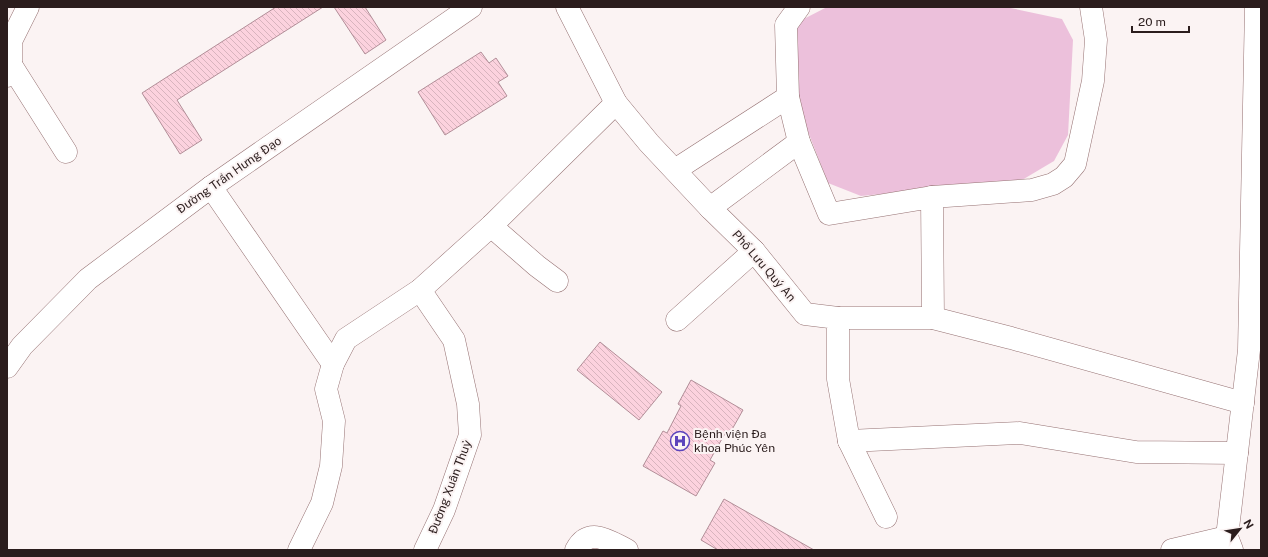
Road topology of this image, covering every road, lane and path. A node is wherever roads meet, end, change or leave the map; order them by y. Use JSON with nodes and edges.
{"nodes":[{"id":1,"x":28,"y":7,"type":"edge"},
{"id":2,"x":471,"y":7,"type":"edge"},
{"id":3,"x":567,"y":7,"type":"edge"},
{"id":4,"x":799,"y":7,"type":"edge"},
{"id":5,"x":1091,"y":7,"type":"edge"},
{"id":6,"x":1256,"y":7,"type":"edge"},
{"id":7,"x":9,"y":40,"type":"edge"},
{"id":8,"x":9,"y":71,"type":"edge"},
{"id":9,"x":788,"y":97,"type":"junction"},
{"id":10,"x":616,"y":103,"type":"junction"},
{"id":11,"x":799,"y":142,"type":"junction"},
{"id":12,"x":66,"y":152,"type":"dead end"},
{"id":13,"x":676,"y":170,"type":"junction"},
{"id":14,"x":211,"y":187,"type":"junction"},
{"id":15,"x":932,"y":197,"type":"junction"},
{"id":16,"x":710,"y":208,"type":"junction"},
{"id":17,"x":491,"y":226,"type":"junction"},
{"id":18,"x":754,"y":251,"type":"junction"},
{"id":19,"x":557,"y":281,"type":"dead end"},
{"id":20,"x":420,"y":290,"type":"junction"},
{"id":21,"x":838,"y":318,"type":"junction"},
{"id":22,"x":933,"y":318,"type":"junction"},
{"id":23,"x":677,"y":320,"type":"dead end"},
{"id":24,"x":1255,"y":351,"type":"edge"},
{"id":25,"x":333,"y":364,"type":"junction"},
{"id":26,"x":7,"y":367,"type":"edge"},
{"id":27,"x":1242,"y":403,"type":"junction"},
{"id":28,"x":849,"y":441,"type":"junction"},
{"id":29,"x":1237,"y":453,"type":"junction"},
{"id":30,"x":886,"y":517,"type":"dead end"},
{"id":31,"x":1230,"y":544,"type":"edge"},
{"id":32,"x":298,"y":550,"type":"edge"},
{"id":33,"x":425,"y":550,"type":"edge"},
{"id":34,"x":576,"y":550,"type":"edge"},
{"id":35,"x":627,"y":550,"type":"edge"},
{"id":36,"x":1172,"y":550,"type":"edge"}],
"edges":[{"from":1,"to":7,"type":"street"},
{"from":2,"to":14,"type":"street","name":"Đường Trần Hưng Đạo"},
{"from":3,"to":10,"type":"street","name":"Phố Lưu Quý An"},
{"from":4,"to":9,"type":"street"},
{"from":5,"to":15,"type":"street"},
{"from":6,"to":24,"type":"street"},
{"from":7,"to":8,"type":"street"},
{"from":8,"to":12,"type":"street"},
{"from":9,"to":11,"type":"street"},
{"from":9,"to":13,"type":"street"},
{"from":10,"to":13,"type":"street","name":"Phố Lưu Quý An"},
{"from":10,"to":17,"type":"street"},
{"from":11,"to":15,"type":"street"},
{"from":11,"to":16,"type":"street"},
{"from":13,"to":16,"type":"street","name":"Phố Lưu Quý An"},
{"from":14,"to":25,"type":"street"},
{"from":14,"to":26,"type":"street","name":"Đường Trần Hưng Đạo"},
{"from":15,"to":22,"type":"street"},
{"from":16,"to":18,"type":"street","name":"Phố Lưu Quý An"},
{"from":17,"to":19,"type":"street"},
{"from":17,"to":20,"type":"street"},
{"from":18,"to":21,"type":"street","name":"Phố Lưu Quý An"},
{"from":18,"to":23,"type":"street"},
{"from":20,"to":25,"type":"street"},
{"from":20,"to":33,"type":"street","name":"Đường Xuân Thuỷ"},
{"from":21,"to":22,"type":"street","name":"Phố Lưu Quý An"},
{"from":21,"to":28,"type":"street"},
{"from":22,"to":27,"type":"street","name":"Phố Lưu Quý An"},
{"from":24,"to":27,"type":"street"},
{"from":25,"to":32,"type":"street"},
{"from":27,"to":29,"type":"street"},
{"from":28,"to":29,"type":"street"},
{"from":28,"to":30,"type":"street"},
{"from":29,"to":31,"type":"street"},
{"from":31,"to":36,"type":"street"},
{"from":34,"to":35,"type":"street"}]}
